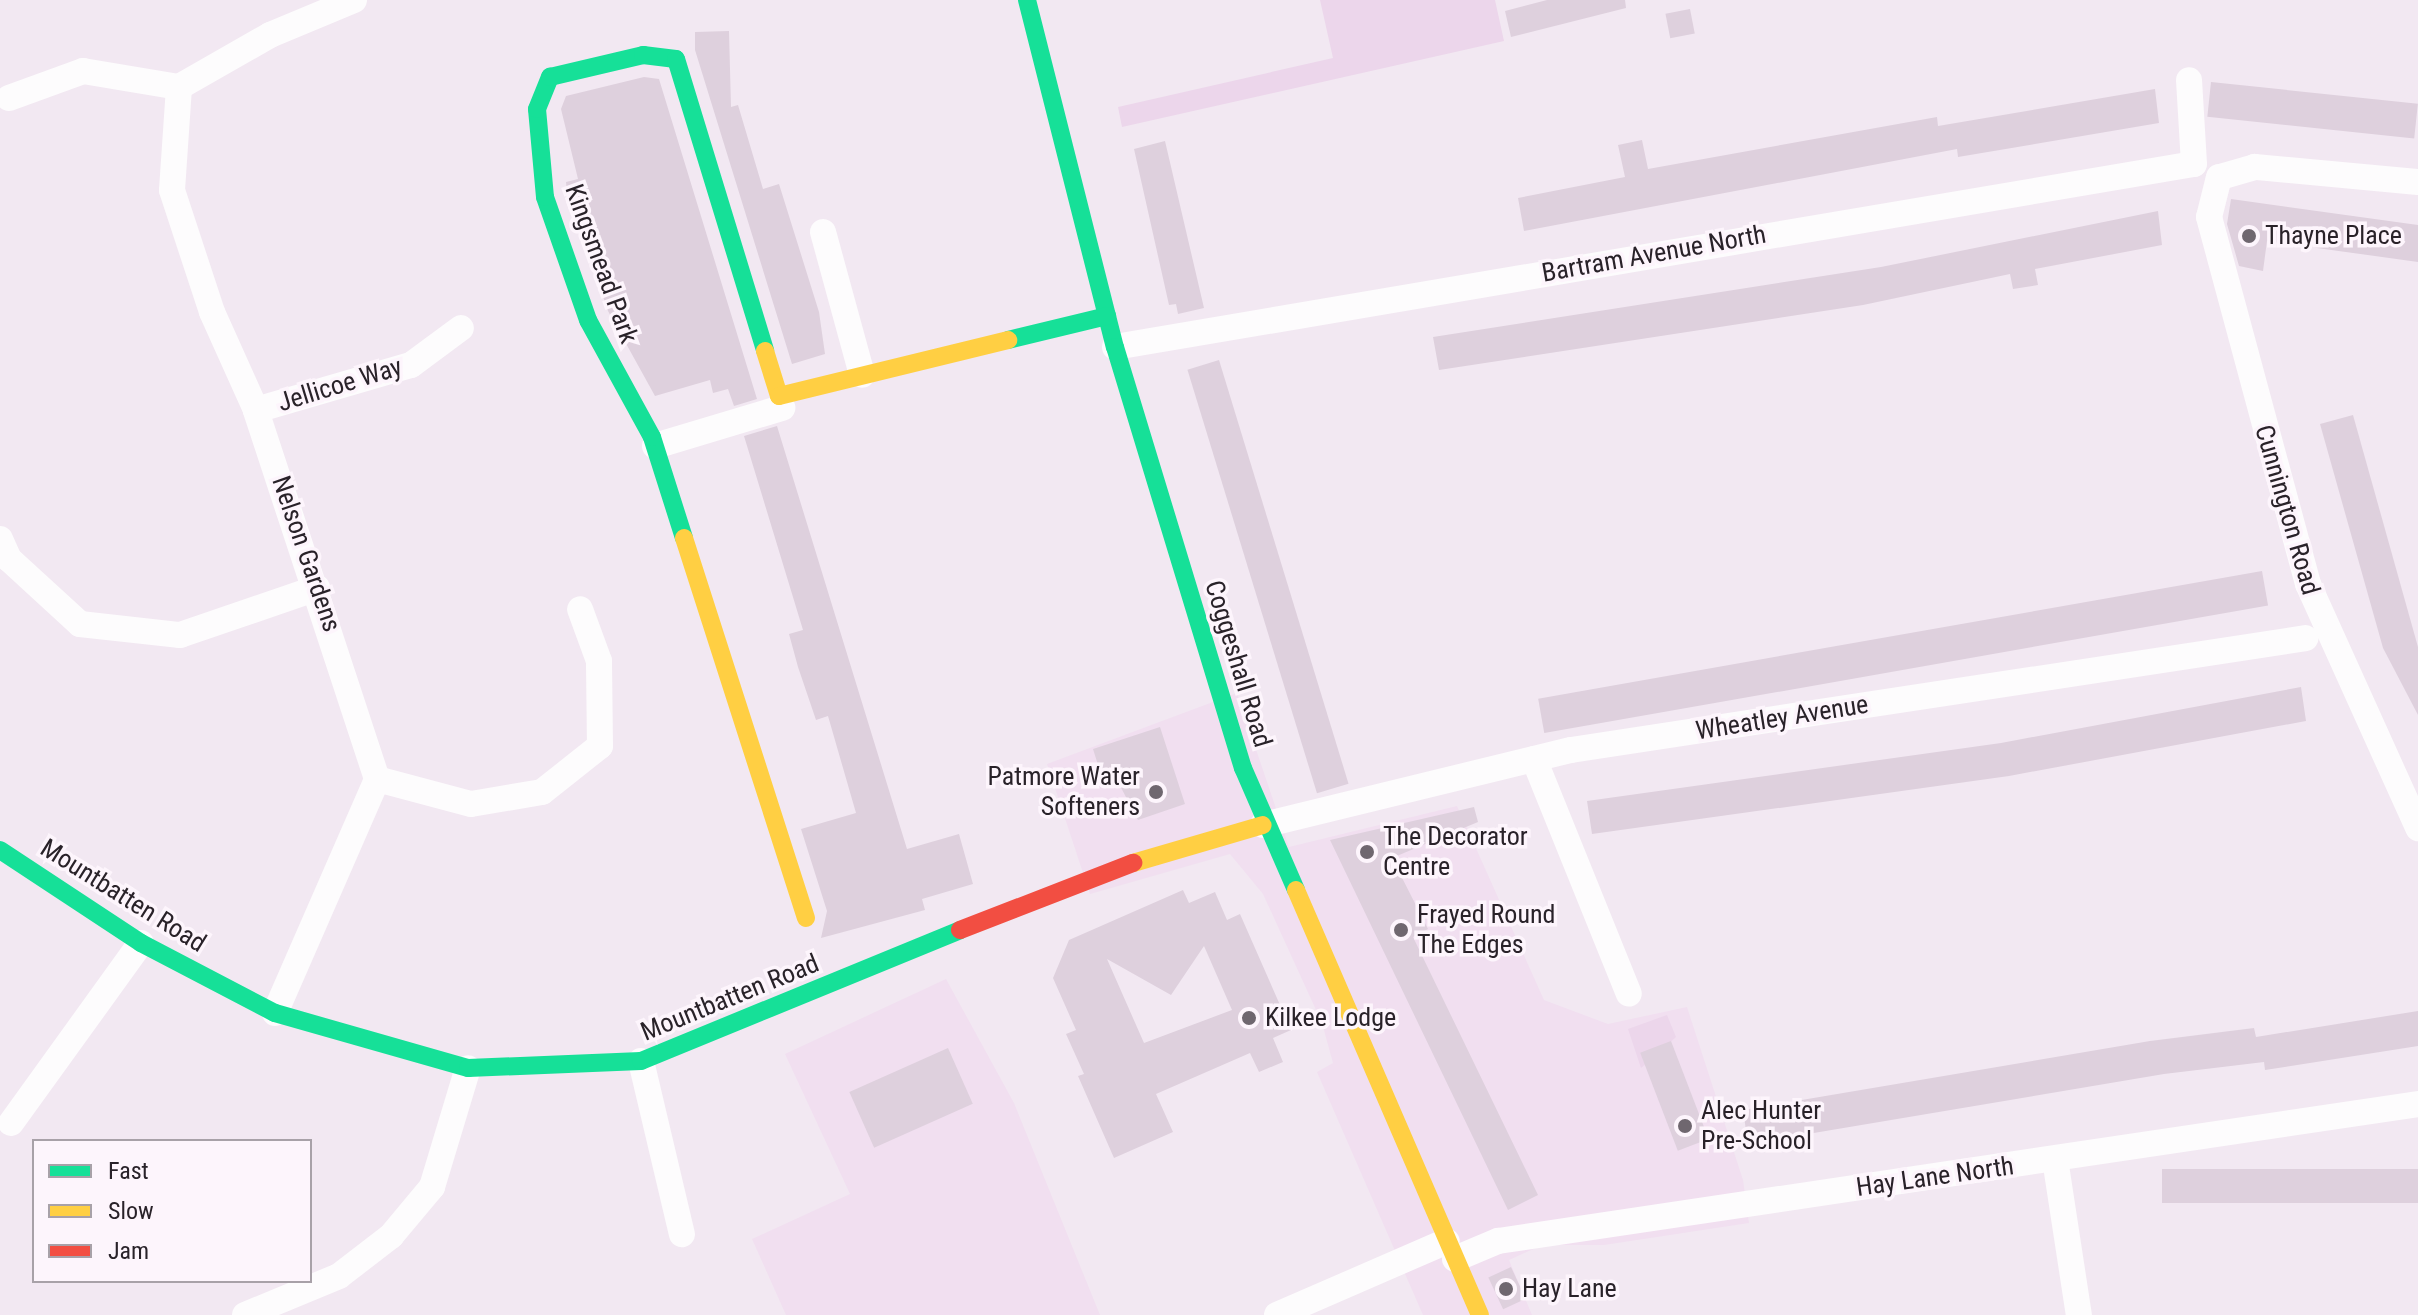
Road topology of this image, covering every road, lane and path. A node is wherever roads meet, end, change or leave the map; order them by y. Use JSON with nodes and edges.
{"nodes":[{"id":1,"x":354,"y":0,"type":"edge"},
{"id":2,"x":1027,"y":0,"type":"edge"},
{"id":3,"x":2189,"y":80,"type":"dead end"},
{"id":4,"x":179,"y":87,"type":"junction"},
{"id":5,"x":9,"y":98,"type":"dead end"},
{"id":6,"x":2418,"y":182,"type":"edge"},
{"id":7,"x":823,"y":232,"type":"dead end"},
{"id":8,"x":1107,"y":316,"type":"junction"},
{"id":9,"x":461,"y":328,"type":"dead end"},
{"id":10,"x":1115,"y":347,"type":"junction"},
{"id":11,"x":862,"y":375,"type":"junction"},
{"id":12,"x":782,"y":408,"type":"dead end"},
{"id":13,"x":256,"y":410,"type":"junction"},
{"id":14,"x":655,"y":446,"type":"junction"},
{"id":15,"x":0,"y":539,"type":"edge"},
{"id":16,"x":317,"y":588,"type":"junction"},
{"id":17,"x":580,"y":609,"type":"dead end"},
{"id":18,"x":2306,"y":638,"type":"dead end"},
{"id":19,"x":1534,"y":759,"type":"junction"},
{"id":20,"x":377,"y":779,"type":"junction"},
{"id":21,"x":1263,"y":825,"type":"junction"},
{"id":22,"x":2418,"y":828,"type":"edge"},
{"id":23,"x":0,"y":850,"type":"edge"},
{"id":24,"x":806,"y":918,"type":"dead end"},
{"id":25,"x":141,"y":943,"type":"junction"},
{"id":26,"x":1629,"y":994,"type":"dead end"},
{"id":27,"x":275,"y":1013,"type":"junction"},
{"id":28,"x":641,"y":1061,"type":"junction"},
{"id":29,"x":468,"y":1068,"type":"junction"},
{"id":30,"x":2418,"y":1104,"type":"edge"},
{"id":31,"x":11,"y":1123,"type":"dead end"},
{"id":32,"x":2055,"y":1159,"type":"junction"},
{"id":33,"x":682,"y":1234,"type":"dead end"},
{"id":34,"x":1451,"y":1250,"type":"junction"},
{"id":35,"x":245,"y":1315,"type":"edge"},
{"id":36,"x":1277,"y":1315,"type":"edge"},
{"id":37,"x":1480,"y":1315,"type":"edge"},
{"id":38,"x":2079,"y":1315,"type":"edge"}],
"edges":[{"from":1,"to":4,"type":"street"},
{"from":2,"to":8,"type":"street","name":"Coggeshall Road"},
{"from":3,"to":10,"type":"street","name":"Bartram Avenue North"},
{"from":4,"to":5,"type":"street"},
{"from":4,"to":13,"type":"street","name":"Nelson Gardens"},
{"from":6,"to":22,"type":"street","name":"Cunnington Road"},
{"from":7,"to":11,"type":"street"},
{"from":8,"to":10,"type":"street","name":"Coggeshall Road"},
{"from":8,"to":11,"type":"street","name":"Kingsmead Park"},
{"from":9,"to":13,"type":"street","name":"Jellicoe Way"},
{"from":10,"to":21,"type":"street","name":"Coggeshall Road"},
{"from":11,"to":14,"type":"street","name":"Kingsmead Park"},
{"from":12,"to":14,"type":"street"},
{"from":13,"to":16,"type":"street","name":"Nelson Gardens"},
{"from":14,"to":24,"type":"street","name":"Kingsmead Park"},
{"from":15,"to":16,"type":"street"},
{"from":16,"to":20,"type":"street","name":"Nelson Gardens"},
{"from":17,"to":20,"type":"street"},
{"from":18,"to":19,"type":"street","name":"Wheatley Avenue"},
{"from":19,"to":21,"type":"street","name":"Wheatley Avenue"},
{"from":19,"to":26,"type":"street"},
{"from":20,"to":27,"type":"street"},
{"from":21,"to":28,"type":"street","name":"Mountbatten Road"},
{"from":21,"to":34,"type":"street","name":"Coggeshall Road"},
{"from":23,"to":25,"type":"street","name":"Mountbatten Road"},
{"from":25,"to":27,"type":"street","name":"Mountbatten Road"},
{"from":25,"to":31,"type":"street"},
{"from":27,"to":29,"type":"street","name":"Mountbatten Road"},
{"from":28,"to":29,"type":"street","name":"Mountbatten Road"},
{"from":28,"to":33,"type":"street"},
{"from":29,"to":35,"type":"street"},
{"from":30,"to":32,"type":"street","name":"Hay Lane North"},
{"from":32,"to":34,"type":"street","name":"Hay Lane North"},
{"from":32,"to":38,"type":"street"},
{"from":34,"to":36,"type":"street","name":"Hay Lane North"},
{"from":34,"to":37,"type":"street","name":"Coggeshall Road"}]}
